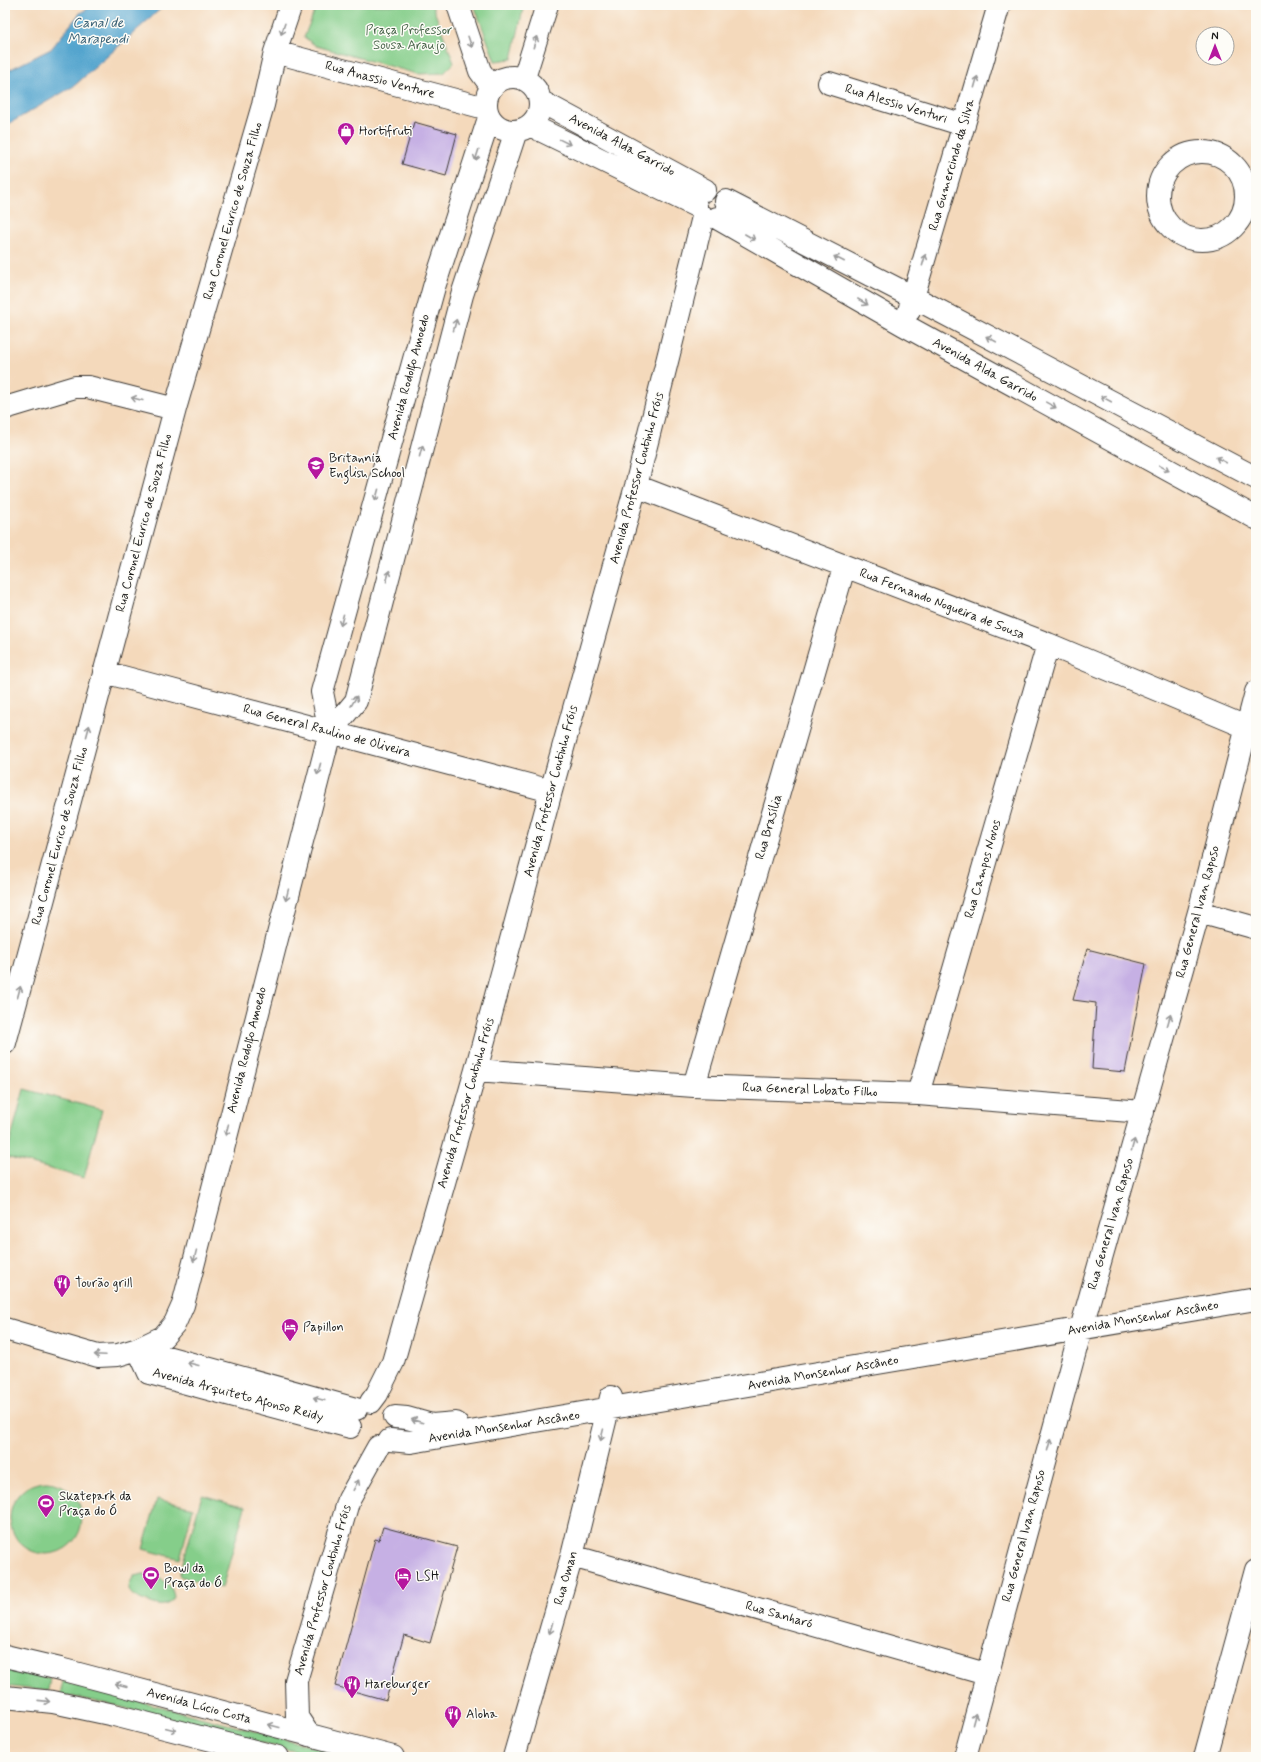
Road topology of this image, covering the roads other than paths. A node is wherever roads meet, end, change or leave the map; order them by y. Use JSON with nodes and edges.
{"nodes":[{"id":1,"x":291,"y":5,"type":"edge"},
{"id":2,"x":458,"y":5,"type":"edge"},
{"id":3,"x":547,"y":5,"type":"edge"},
{"id":4,"x":999,"y":5,"type":"edge"},
{"id":5,"x":275,"y":52,"type":"junction"},
{"id":6,"x":524,"y":78,"type":"junction"},
{"id":7,"x":829,"y":83,"type":"dead end"},
{"id":8,"x":491,"y":86,"type":"junction"},
{"id":9,"x":540,"y":101,"type":"junction"},
{"id":10,"x":487,"y":113,"type":"junction"},
{"id":11,"x":964,"y":125,"type":"junction"},
{"id":12,"x":523,"y":128,"type":"junction"},
{"id":13,"x":709,"y":207,"type":"junction"},
{"id":14,"x":434,"y":287,"type":"junction"},
{"id":15,"x":462,"y":295,"type":"junction"},
{"id":16,"x":913,"y":298,"type":"junction"},
{"id":17,"x":904,"y":325,"type":"junction"},
{"id":18,"x":5,"y":408,"type":"edge"},
{"id":19,"x":175,"y":409,"type":"junction"},
{"id":20,"x":1256,"y":478,"type":"edge"},
{"id":21,"x":636,"y":486,"type":"junction"},
{"id":22,"x":1256,"y":518,"type":"edge"},
{"id":23,"x":844,"y":568,"type":"junction"},
{"id":24,"x":1048,"y":644,"type":"junction"},
{"id":25,"x":104,"y":672,"type":"junction"},
{"id":26,"x":1256,"y":692,"type":"edge"},
{"id":27,"x":1246,"y":727,"type":"junction"},
{"id":28,"x":330,"y":732,"type":"junction"},
{"id":29,"x":551,"y":791,"type":"junction"},
{"id":30,"x":1200,"y":912,"type":"junction"},
{"id":31,"x":1256,"y":928,"type":"edge"},
{"id":32,"x":5,"y":1043,"type":"edge"},
{"id":33,"x":476,"y":1070,"type":"junction"},
{"id":34,"x":694,"y":1086,"type":"junction"},
{"id":35,"x":918,"y":1094,"type":"junction"},
{"id":36,"x":1143,"y":1112,"type":"junction"},
{"id":37,"x":1256,"y":1286,"type":"edge"},
{"id":38,"x":1256,"y":1298,"type":"edge"},
{"id":39,"x":1083,"y":1322,"type":"junction"},
{"id":40,"x":9,"y":1333,"type":"edge"},
{"id":41,"x":138,"y":1349,"type":"junction"},
{"id":42,"x":393,"y":1362,"type":"junction"},
{"id":43,"x":610,"y":1403,"type":"junction"},
{"id":44,"x":359,"y":1413,"type":"junction"},
{"id":45,"x":393,"y":1414,"type":"junction"},
{"id":46,"x":384,"y":1444,"type":"junction"},
{"id":47,"x":572,"y":1556,"type":"junction"},
{"id":48,"x":1256,"y":1570,"type":"edge"},
{"id":49,"x":5,"y":1656,"type":"edge"},
{"id":50,"x":986,"y":1674,"type":"junction"},
{"id":51,"x":5,"y":1697,"type":"edge"},
{"id":52,"x":309,"y":1735,"type":"junction"},
{"id":53,"x":278,"y":1757,"type":"edge"},
{"id":54,"x":393,"y":1757,"type":"edge"},
{"id":55,"x":514,"y":1757,"type":"edge"},
{"id":56,"x":965,"y":1757,"type":"edge"},
{"id":57,"x":1205,"y":1757,"type":"edge"}],
"edges":[{"from":1,"to":5,"type":"street","name":"Rua Coronel Eurico de Souza Filho","one_way":true},
{"from":2,"to":8,"type":"street","one_way":true},
{"from":6,"to":3,"type":"street","one_way":true},
{"from":11,"to":4,"type":"street","name":"Rua Gumercindo da Silva","one_way":true},
{"from":5,"to":10,"type":"street","name":"Rua Anassio Venture"},
{"from":5,"to":19,"type":"street","name":"Rua Coronel Eurico de Souza Filho"},
{"from":6,"to":8,"type":"street"},
{"from":6,"to":9,"type":"street"},
{"from":7,"to":11,"type":"street","name":"Rua Alessio Venturi"},
{"from":8,"to":10,"type":"street"},
{"from":9,"to":12,"type":"street"},
{"from":9,"to":13,"type":"street","name":"Avenida Alda Garrido"},
{"from":10,"to":12,"type":"street"},
{"from":10,"to":14,"type":"street","name":"Avenida Rodolfo Amoedo","one_way":true},
{"from":16,"to":11,"type":"street","name":"Rua Gumercindo da Silva","one_way":true},
{"from":12,"to":13,"type":"street","name":"Avenida Alda Garrido","one_way":true},
{"from":12,"to":15,"type":"street","name":"Avenida Rodolfo Amoedo"},
{"from":16,"to":13,"type":"street","name":"Avenida Alda Garrido","one_way":true},
{"from":13,"to":17,"type":"street","name":"Avenida Alda Garrido","one_way":true},
{"from":13,"to":21,"type":"street","name":"Avenida Professor Coutinho Fróis"},
{"from":14,"to":15,"type":"street"},
{"from":14,"to":28,"type":"street","name":"Avenida Rodolfo Amoedo","one_way":true},
{"from":28,"to":15,"type":"street","name":"Avenida Rodolfo Amoedo","one_way":true},
{"from":16,"to":17,"type":"street","name":"Rua Gumercindo da Silva"},
{"from":20,"to":16,"type":"street","name":"Avenida Alda Garrido","one_way":true},
{"from":17,"to":22,"type":"street","name":"Avenida Alda Garrido","one_way":true},
{"from":19,"to":18,"type":"street","one_way":true},
{"from":19,"to":25,"type":"street","name":"Rua Coronel Eurico de Souza Filho"},
{"from":21,"to":23,"type":"street","name":"Rua Fernando Nogueira de Sousa"},
{"from":21,"to":29,"type":"street","name":"Avenida Professor Coutinho Fróis"},
{"from":23,"to":24,"type":"street","name":"Rua Fernando Nogueira de Sousa"},
{"from":23,"to":34,"type":"street","name":"Rua Brasília"},
{"from":24,"to":27,"type":"street","name":"Rua Fernando Nogueira de Sousa"},
{"from":24,"to":35,"type":"street","name":"Rua Campos Novos"},
{"from":25,"to":28,"type":"street","name":"Rua General Raulino de Oliveira"},
{"from":32,"to":25,"type":"street","name":"Rua Coronel Eurico de Souza Filho","one_way":true},
{"from":26,"to":27,"type":"street","name":"Rua General Ivan Raposo"},
{"from":27,"to":30,"type":"street","name":"Rua General Ivan Raposo"},
{"from":28,"to":29,"type":"street","name":"Rua General Raulino de Oliveira"},
{"from":28,"to":41,"type":"street","name":"Avenida Rodolfo Amoedo","one_way":true},
{"from":29,"to":33,"type":"street","name":"Avenida Professor Coutinho Fróis"},
{"from":30,"to":31,"type":"street"},
{"from":36,"to":30,"type":"street","name":"Rua General Ivan Raposo","one_way":true},
{"from":33,"to":34,"type":"street","name":"Rua General Lobato Filho"},
{"from":33,"to":42,"type":"street","name":"Avenida Professor Coutinho Fróis"},
{"from":34,"to":35,"type":"street","name":"Rua General Lobato Filho"},
{"from":35,"to":36,"type":"street","name":"Rua General Lobato Filho"},
{"from":39,"to":36,"type":"street","name":"Rua General Ivan Raposo","one_way":true},
{"from":37,"to":39,"type":"street","name":"Avenida Monsenhor Ascâneo"},
{"from":38,"to":39,"type":"street","name":"Avenida Monsenhor Ascâneo"},
{"from":39,"to":43,"type":"street","name":"Avenida Monsenhor Ascâneo"},
{"from":50,"to":39,"type":"street","name":"Rua General Ivan Raposo","one_way":true},
{"from":41,"to":40,"type":"street","one_way":true},
{"from":41,"to":44,"type":"street","name":"Avenida Arquiteto Afonso Reidy"},
{"from":42,"to":44,"type":"street","name":"Avenida Professor Coutinho Fróis"},
{"from":42,"to":45,"type":"street","name":"Avenida Professor Coutinho Fróis"},
{"from":43,"to":45,"type":"street","name":"Avenida Monsenhor Ascâneo","one_way":true},
{"from":43,"to":46,"type":"street","name":"Avenida Monsenhor Ascâneo"},
{"from":43,"to":47,"type":"street","name":"Rua Oman","one_way":true},
{"from":44,"to":45,"type":"street"},
{"from":44,"to":46,"type":"street"},
{"from":45,"to":46,"type":"street"},
{"from":52,"to":46,"type":"street","name":"Avenida Professor Coutinho Fróis","one_way":true},
{"from":47,"to":50,"type":"street","name":"Rua Sanharó"},
{"from":47,"to":55,"type":"street","name":"Rua Oman","one_way":true},
{"from":48,"to":57,"type":"street"},
{"from":52,"to":49,"type":"street","name":"Avenida Lúcio Costa","one_way":true},
{"from":56,"to":50,"type":"street","name":"Rua General Ivan Raposo","one_way":true},
{"from":51,"to":53,"type":"street","one_way":true},
{"from":52,"to":54,"type":"street","name":"Avenida Lúcio Costa"}]}
